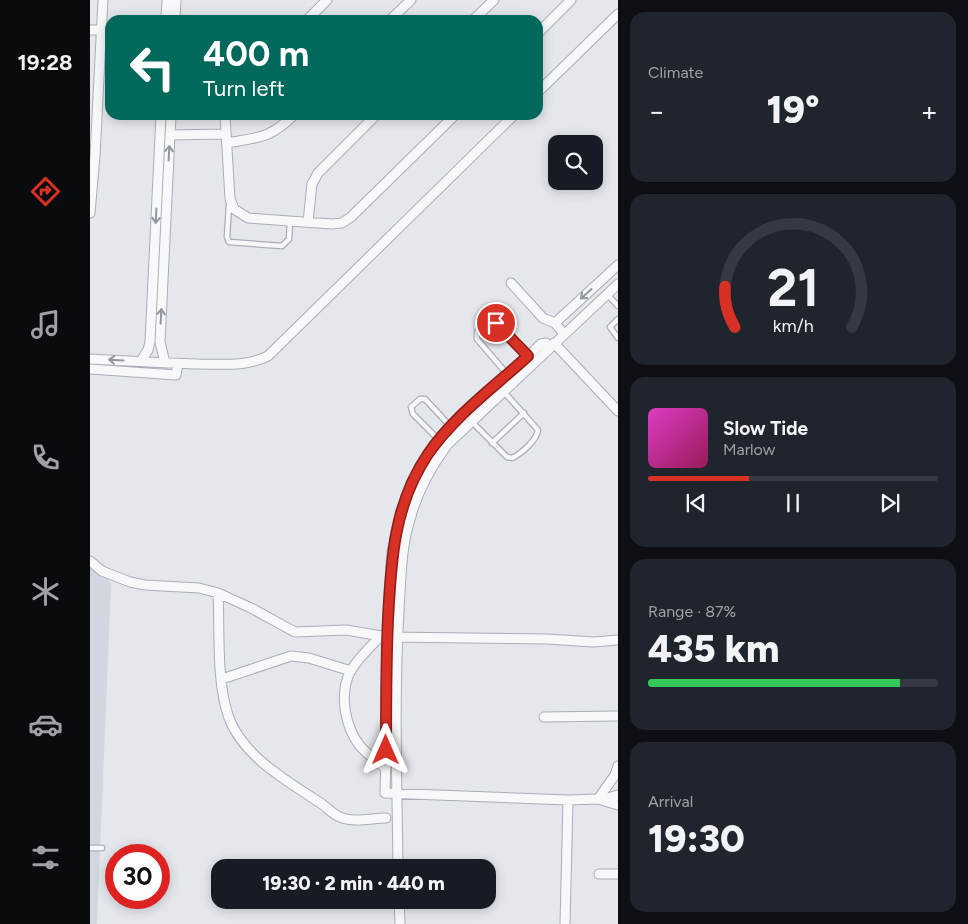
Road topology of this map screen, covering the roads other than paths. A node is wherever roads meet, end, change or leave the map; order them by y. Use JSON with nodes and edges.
{"nodes":[{"id":1,"x":103,"y":0,"type":"edge"},
{"id":2,"x":167,"y":0,"type":"edge"},
{"id":3,"x":176,"y":0,"type":"edge"},
{"id":4,"x":327,"y":0,"type":"edge"},
{"id":5,"x":411,"y":0,"type":"edge"},
{"id":6,"x":494,"y":0,"type":"edge"},
{"id":7,"x":571,"y":0,"type":"edge"},
{"id":8,"x":618,"y":14,"type":"edge"},
{"id":9,"x":171,"y":15,"type":"edge"},
{"id":10,"x":171,"y":15,"type":"edge"},
{"id":11,"x":312,"y":15,"type":"edge"},
{"id":12,"x":395,"y":15,"type":"edge"},
{"id":13,"x":478,"y":15,"type":"edge"},
{"id":14,"x":543,"y":28,"type":"edge"},
{"id":15,"x":90,"y":30,"type":"edge"},
{"id":16,"x":102,"y":30,"type":"junction"},
{"id":17,"x":543,"y":87,"type":"edge"},
{"id":18,"x":161,"y":120,"type":"edge"},
{"id":19,"x":171,"y":120,"type":"edge"},
{"id":20,"x":225,"y":120,"type":"edge"},
{"id":21,"x":289,"y":120,"type":"edge"},
{"id":22,"x":371,"y":120,"type":"edge"},
{"id":23,"x":449,"y":120,"type":"edge"},
{"id":24,"x":509,"y":120,"type":"edge"},
{"id":25,"x":170,"y":135,"type":"junction"},
{"id":26,"x":226,"y":139,"type":"junction"},
{"id":27,"x":230,"y":199,"type":"junction"},
{"id":28,"x":90,"y":213,"type":"edge"},
{"id":29,"x":290,"y":221,"type":"junction"},
{"id":30,"x":308,"y":222,"type":"junction"},
{"id":31,"x":618,"y":265,"type":"edge"},
{"id":32,"x":511,"y":283,"type":"dead end"},
{"id":33,"x":618,"y":284,"type":"edge"},
{"id":34,"x":607,"y":294,"type":"junction"},
{"id":35,"x":618,"y":306,"type":"edge"},
{"id":36,"x":618,"y":319,"type":"edge"},
{"id":37,"x":555,"y":323,"type":"junction"},
{"id":38,"x":564,"y":334,"type":"junction"},
{"id":39,"x":618,"y":338,"type":"edge"},
{"id":40,"x":150,"y":342,"type":"junction"},
{"id":41,"x":160,"y":342,"type":"junction"},
{"id":42,"x":552,"y":345,"type":"junction"},
{"id":43,"x":528,"y":356,"type":"junction"},
{"id":44,"x":90,"y":359,"type":"edge"},
{"id":45,"x":141,"y":362,"type":"junction"},
{"id":46,"x":165,"y":364,"type":"junction"},
{"id":47,"x":178,"y":364,"type":"junction"},
{"id":48,"x":90,"y":369,"type":"edge"},
{"id":49,"x":507,"y":374,"type":"junction"},
{"id":50,"x":503,"y":392,"type":"junction"},
{"id":51,"x":618,"y":411,"type":"edge"},
{"id":52,"x":524,"y":413,"type":"junction"},
{"id":53,"x":471,"y":421,"type":"junction"},
{"id":54,"x":451,"y":427,"type":"junction"},
{"id":55,"x":439,"y":440,"type":"junction"},
{"id":56,"x":492,"y":443,"type":"junction"},
{"id":57,"x":90,"y":560,"type":"edge"},
{"id":58,"x":218,"y":593,"type":"junction"},
{"id":59,"x":384,"y":636,"type":"junction"},
{"id":60,"x":397,"y":636,"type":"junction"},
{"id":61,"x":618,"y":640,"type":"edge"},
{"id":62,"x":351,"y":671,"type":"junction"},
{"id":63,"x":222,"y":679,"type":"junction"},
{"id":64,"x":618,"y":716,"type":"edge"},
{"id":65,"x":544,"y":717,"type":"dead end"},
{"id":66,"x":618,"y":766,"type":"edge"},
{"id":67,"x":386,"y":769,"type":"junction"},
{"id":68,"x":397,"y":794,"type":"junction"},
{"id":69,"x":618,"y":795,"type":"edge"},
{"id":70,"x":602,"y":799,"type":"junction"},
{"id":71,"x":568,"y":800,"type":"junction"},
{"id":72,"x":618,"y":805,"type":"edge"},
{"id":73,"x":386,"y":818,"type":"dead end"},
{"id":74,"x":90,"y":848,"type":"edge"},
{"id":75,"x":102,"y":848,"type":"dead end"},
{"id":76,"x":398,"y":859,"type":"edge"},
{"id":77,"x":599,"y":874,"type":"dead end"},
{"id":78,"x":618,"y":874,"type":"edge"},
{"id":79,"x":399,"y":909,"type":"edge"},
{"id":80,"x":400,"y":924,"type":"edge"},
{"id":81,"x":565,"y":924,"type":"edge"}],
"edges":[{"from":1,"to":16,"type":"street"},
{"from":2,"to":9,"type":"street"},
{"from":3,"to":10,"type":"street"},
{"from":4,"to":11,"type":"street"},
{"from":5,"to":12,"type":"street"},
{"from":6,"to":13,"type":"street"},
{"from":7,"to":14,"type":"street"},
{"from":8,"to":17,"type":"street"},
{"from":15,"to":16,"type":"street"},
{"from":16,"to":28,"type":"street"},
{"from":18,"to":40,"type":"street","one_way":true},
{"from":19,"to":25,"type":"street"},
{"from":20,"to":26,"type":"street"},
{"from":21,"to":26,"type":"street"},
{"from":22,"to":30,"type":"street"},
{"from":23,"to":30,"type":"street"},
{"from":24,"to":47,"type":"street"},
{"from":25,"to":26,"type":"street"},
{"from":41,"to":25,"type":"street","one_way":true},
{"from":26,"to":27,"type":"street"},
{"from":27,"to":29,"type":"street"},
{"from":27,"to":29,"type":"lane"},
{"from":29,"to":30,"type":"street"},
{"from":31,"to":37,"type":"street","one_way":true},
{"from":32,"to":37,"type":"street"},
{"from":33,"to":34,"type":"street"},
{"from":34,"to":35,"type":"lane"},
{"from":34,"to":38,"type":"street"},
{"from":36,"to":39,"type":"lane"},
{"from":37,"to":38,"type":"street"},
{"from":38,"to":42,"type":"street"},
{"from":40,"to":41,"type":"street"},
{"from":40,"to":45,"type":"street"},
{"from":41,"to":46,"type":"street"},
{"from":42,"to":43,"type":"street"},
{"from":42,"to":50,"type":"street"},
{"from":42,"to":51,"type":"street"},
{"from":43,"to":49,"type":"street"},
{"from":43,"to":49,"type":"lane"},
{"from":45,"to":44,"type":"street","one_way":true},
{"from":45,"to":46,"type":"street"},
{"from":46,"to":47,"type":"street"},
{"from":47,"to":48,"type":"street"},
{"from":49,"to":54,"type":"street"},
{"from":50,"to":52,"type":"lane"},
{"from":50,"to":53,"type":"street"},
{"from":52,"to":56,"type":"lane"},
{"from":52,"to":56,"type":"lane"},
{"from":53,"to":56,"type":"lane"},
{"from":53,"to":60,"type":"street"},
{"from":54,"to":55,"type":"street"},
{"from":54,"to":55,"type":"lane"},
{"from":55,"to":59,"type":"street"},
{"from":57,"to":58,"type":"street"},
{"from":58,"to":59,"type":"street"},
{"from":58,"to":63,"type":"street"},
{"from":59,"to":60,"type":"street"},
{"from":59,"to":62,"type":"street"},
{"from":59,"to":67,"type":"street"},
{"from":60,"to":61,"type":"street"},
{"from":60,"to":68,"type":"street"},
{"from":62,"to":63,"type":"street"},
{"from":62,"to":67,"type":"street"},
{"from":63,"to":73,"type":"street"},
{"from":64,"to":65,"type":"street"},
{"from":66,"to":70,"type":"street"},
{"from":67,"to":68,"type":"street"},
{"from":68,"to":71,"type":"street"},
{"from":68,"to":76,"type":"street"},
{"from":69,"to":70,"type":"street"},
{"from":70,"to":71,"type":"street"},
{"from":70,"to":72,"type":"street"},
{"from":71,"to":81,"type":"street"},
{"from":74,"to":75,"type":"lane"},
{"from":77,"to":78,"type":"street"},
{"from":79,"to":80,"type":"street"}]}
